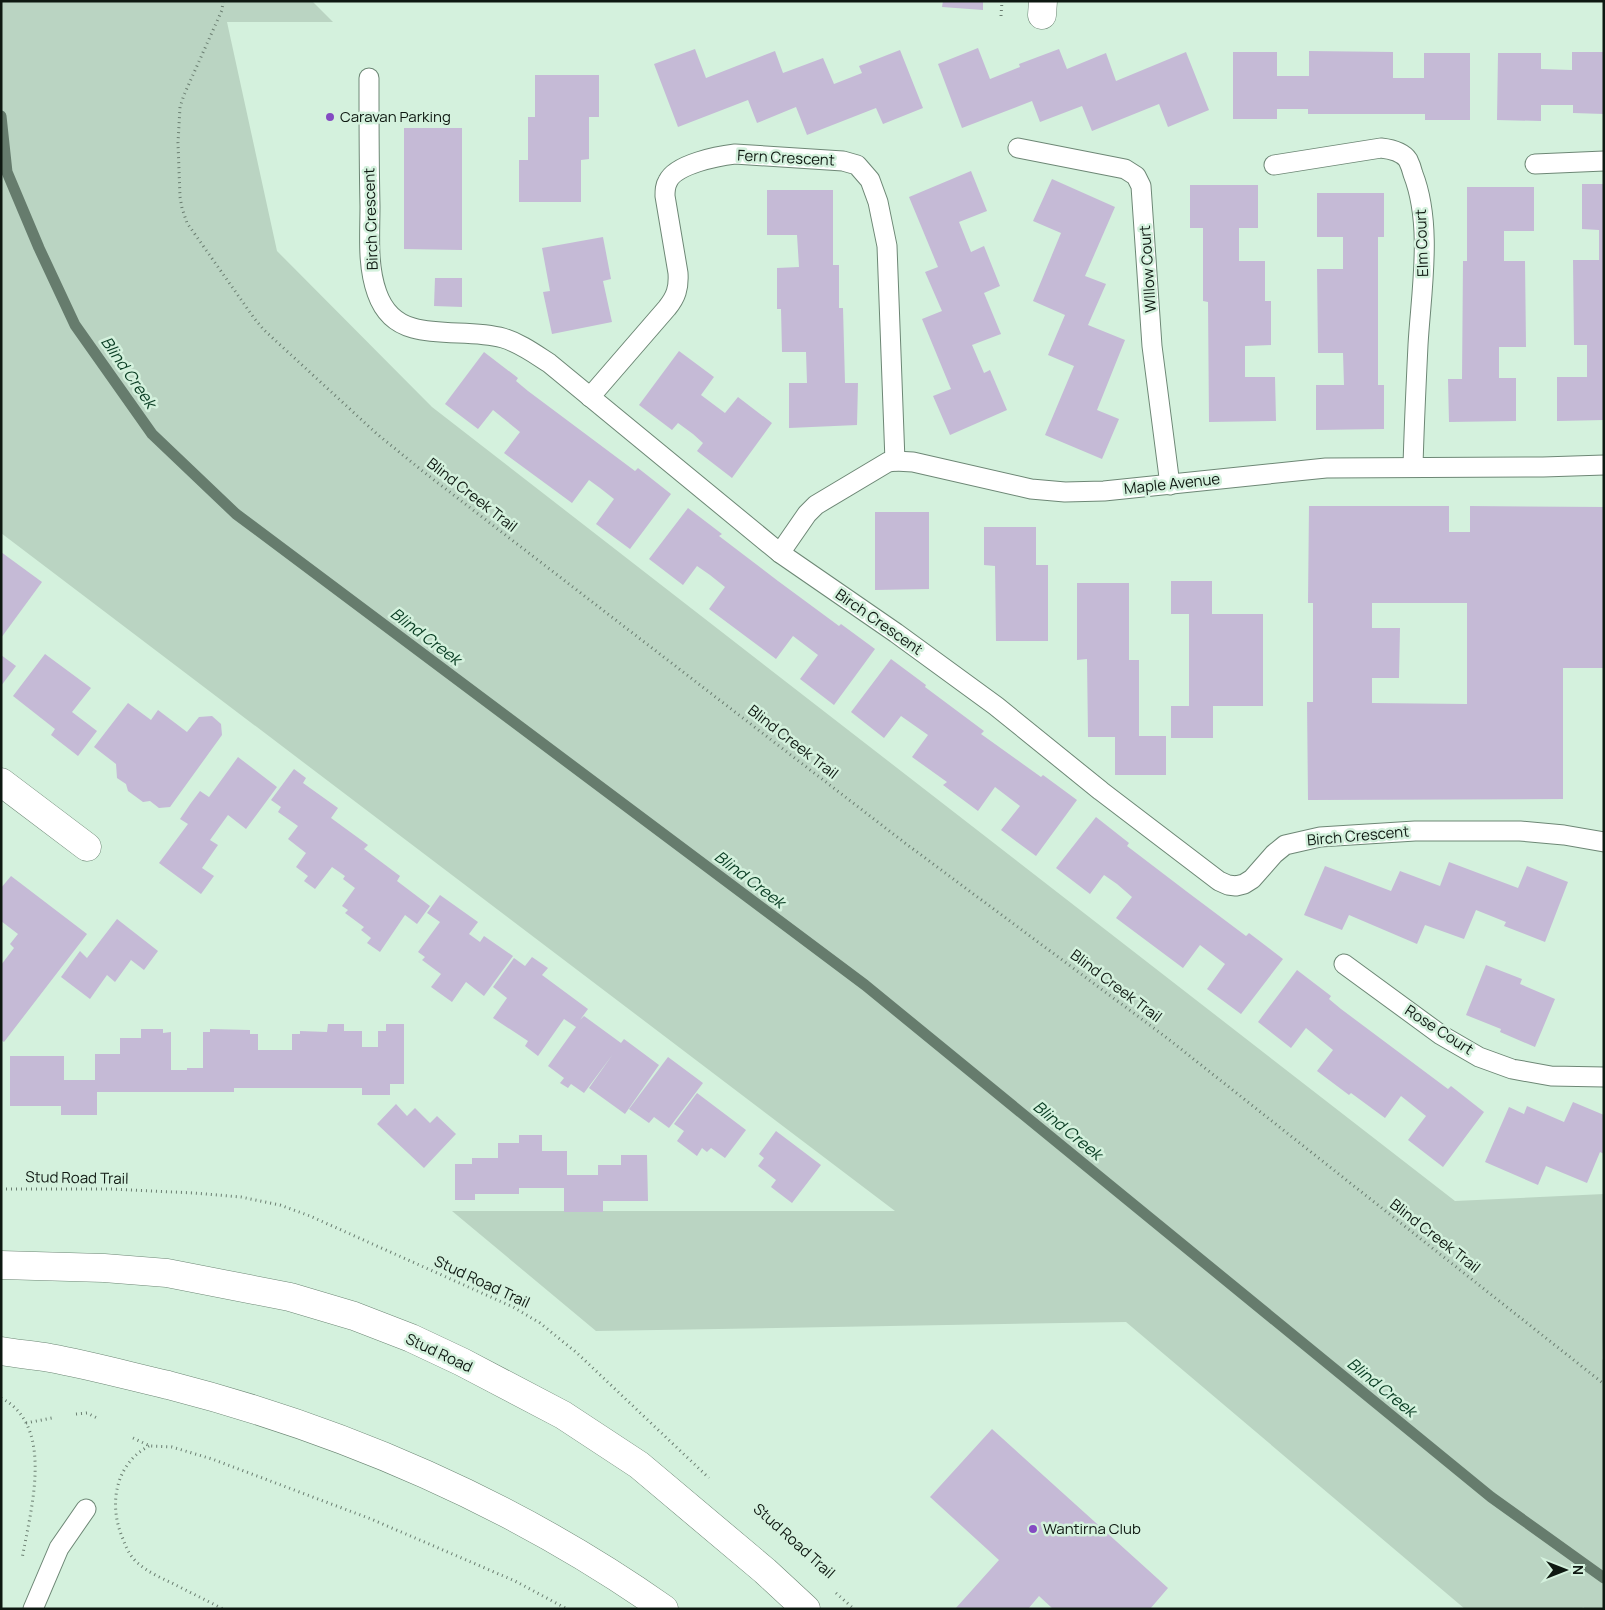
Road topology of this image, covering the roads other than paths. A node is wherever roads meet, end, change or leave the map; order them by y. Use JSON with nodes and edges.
{"nodes":[{"id":1,"x":369,"y":78,"type":"dead end"},
{"id":2,"x":1018,"y":148,"type":"dead end"},
{"id":3,"x":1604,"y":161,"type":"edge"},
{"id":4,"x":1535,"y":164,"type":"dead end"},
{"id":5,"x":1274,"y":165,"type":"dead end"},
{"id":6,"x":590,"y":397,"type":"junction"},
{"id":7,"x":895,"y":461,"type":"junction"},
{"id":8,"x":1604,"y":465,"type":"edge"},
{"id":9,"x":1413,"y":467,"type":"junction"},
{"id":10,"x":1170,"y":485,"type":"junction"},
{"id":11,"x":780,"y":553,"type":"junction"},
{"id":12,"x":1,"y":782,"type":"edge"},
{"id":13,"x":1604,"y":842,"type":"edge"},
{"id":14,"x":87,"y":847,"type":"dead end"},
{"id":15,"x":1344,"y":964,"type":"dead end"},
{"id":16,"x":1604,"y":1077,"type":"edge"},
{"id":17,"x":1,"y":1265,"type":"edge"},
{"id":18,"x":1,"y":1352,"type":"edge"},
{"id":19,"x":86,"y":1509,"type":"dead end"},
{"id":20,"x":33,"y":1609,"type":"edge"},
{"id":21,"x":664,"y":1609,"type":"edge"},
{"id":22,"x":806,"y":1609,"type":"edge"}],
"edges":[{"from":1,"to":6,"type":"lane","name":"Birch Crescent"},
{"from":2,"to":10,"type":"lane","name":"WIllow Court"},
{"from":3,"to":4,"type":"lane"},
{"from":5,"to":9,"type":"lane","name":"Elm Court"},
{"from":6,"to":7,"type":"lane","name":"Fern Crescent"},
{"from":6,"to":11,"type":"lane","name":"Birch Crescent"},
{"from":7,"to":10,"type":"lane","name":"Maple Avenue"},
{"from":7,"to":11,"type":"lane","name":"Maple Avenue"},
{"from":8,"to":9,"type":"lane","name":"Maple Avenue"},
{"from":9,"to":10,"type":"lane","name":"Maple Avenue"},
{"from":11,"to":13,"type":"lane","name":"Birch Crescent"},
{"from":12,"to":14,"type":"main road"},
{"from":15,"to":16,"type":"lane","name":"Rose Court"},
{"from":17,"to":22,"type":"main road","name":"Stud Road"},
{"from":18,"to":21,"type":"main road"},
{"from":19,"to":20,"type":"lane"}]}
